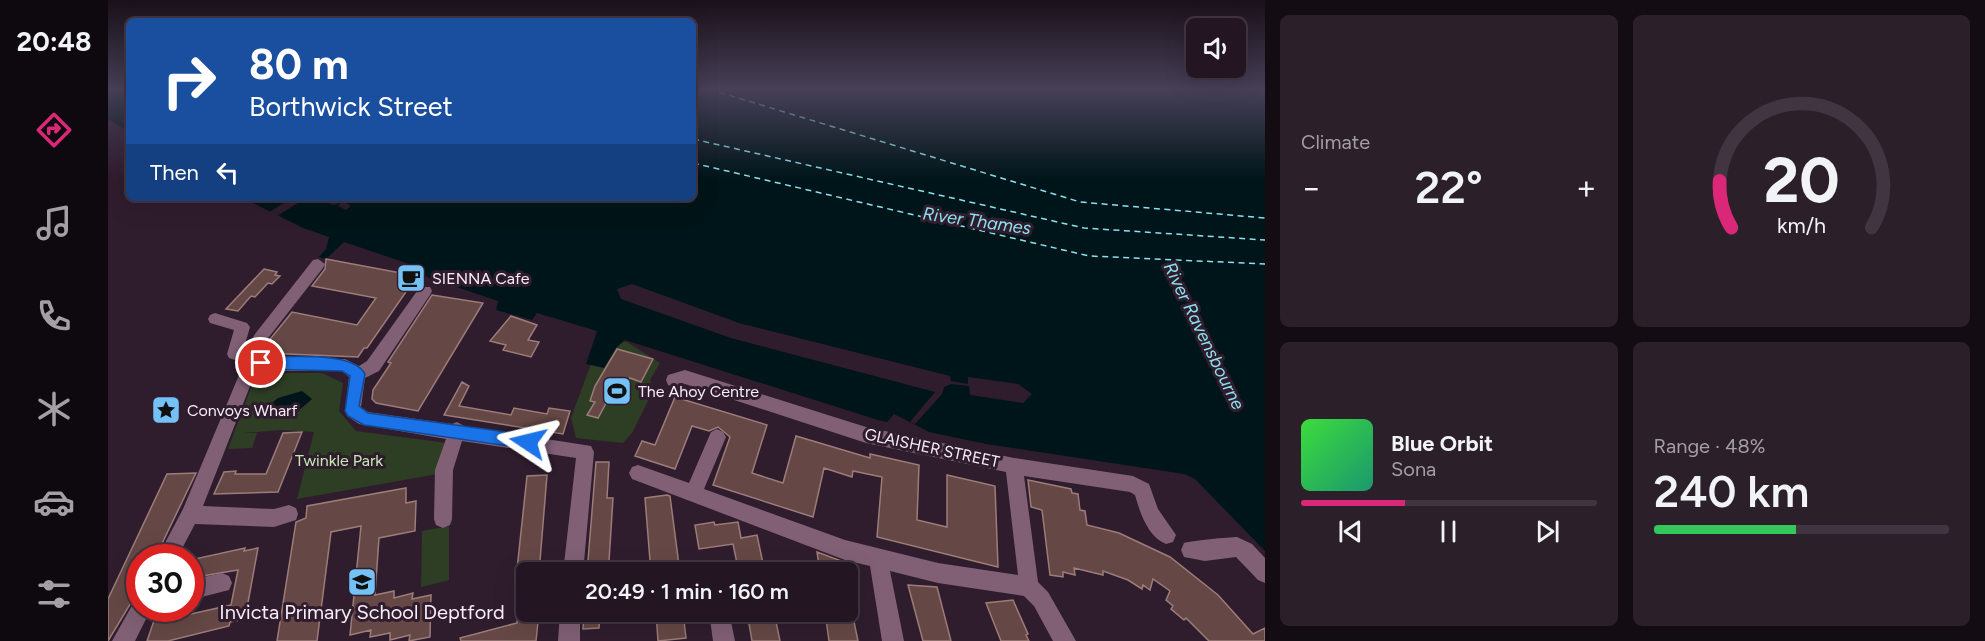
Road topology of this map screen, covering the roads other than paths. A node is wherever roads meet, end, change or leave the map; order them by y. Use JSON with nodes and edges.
{"nodes":[{"id":1,"x":318,"y":264,"type":"dead end"},
{"id":2,"x":425,"y":291,"type":"dead end"},
{"id":3,"x":214,"y":319,"type":"dead end"},
{"id":4,"x":252,"y":360,"type":"junction"},
{"id":5,"x":358,"y":374,"type":"junction"},
{"id":6,"x":674,"y":380,"type":"dead end"},
{"id":7,"x":457,"y":430,"type":"junction"},
{"id":8,"x":717,"y":437,"type":"dead end"},
{"id":9,"x":1014,"y":466,"type":"junction"},
{"id":10,"x":638,"y":473,"type":"dead end"},
{"id":11,"x":694,"y":492,"type":"junction"},
{"id":12,"x":289,"y":514,"type":"dead end"},
{"id":13,"x":190,"y":515,"type":"junction"},
{"id":14,"x":442,"y":519,"type":"dead end"},
{"id":15,"x":1166,"y":535,"type":"dead end"},
{"id":16,"x":174,"y":544,"type":"edge"},
{"id":17,"x":1191,"y":550,"type":"dead end"},
{"id":18,"x":878,"y":558,"type":"junction"},
{"id":19,"x":574,"y":562,"type":"edge"},
{"id":20,"x":1265,"y":573,"type":"edge"},
{"id":21,"x":222,"y":583,"type":"dead end"},
{"id":22,"x":204,"y":587,"type":"edge"},
{"id":23,"x":1029,"y":587,"type":"junction"},
{"id":24,"x":134,"y":622,"type":"edge"},
{"id":25,"x":570,"y":622,"type":"edge"},
{"id":26,"x":721,"y":622,"type":"edge"},
{"id":27,"x":123,"y":641,"type":"edge"},
{"id":28,"x":569,"y":641,"type":"edge"},
{"id":29,"x":724,"y":641,"type":"edge"},
{"id":30,"x":893,"y":641,"type":"edge"},
{"id":31,"x":1065,"y":641,"type":"edge"}],
"edges":[{"from":1,"to":4,"type":"street"},
{"from":2,"to":5,"type":"street"},
{"from":3,"to":4,"type":"street"},
{"from":4,"to":5,"type":"street"},
{"from":4,"to":13,"type":"street"},
{"from":5,"to":7,"type":"street"},
{"from":6,"to":9,"type":"street","name":"GLAISHER STREET"},
{"from":7,"to":14,"type":"street"},
{"from":7,"to":19,"type":"street"},
{"from":8,"to":11,"type":"street"},
{"from":9,"to":15,"type":"street","name":"GLAISHER STREET"},
{"from":9,"to":23,"type":"street"},
{"from":10,"to":11,"type":"street"},
{"from":11,"to":18,"type":"street"},
{"from":12,"to":13,"type":"street"},
{"from":13,"to":16,"type":"street"},
{"from":17,"to":20,"type":"street"},
{"from":18,"to":23,"type":"street"},
{"from":18,"to":30,"type":"street"},
{"from":21,"to":22,"type":"street"},
{"from":23,"to":31,"type":"street"},
{"from":24,"to":27,"type":"street"},
{"from":25,"to":28,"type":"street"},
{"from":26,"to":29,"type":"street"}]}
